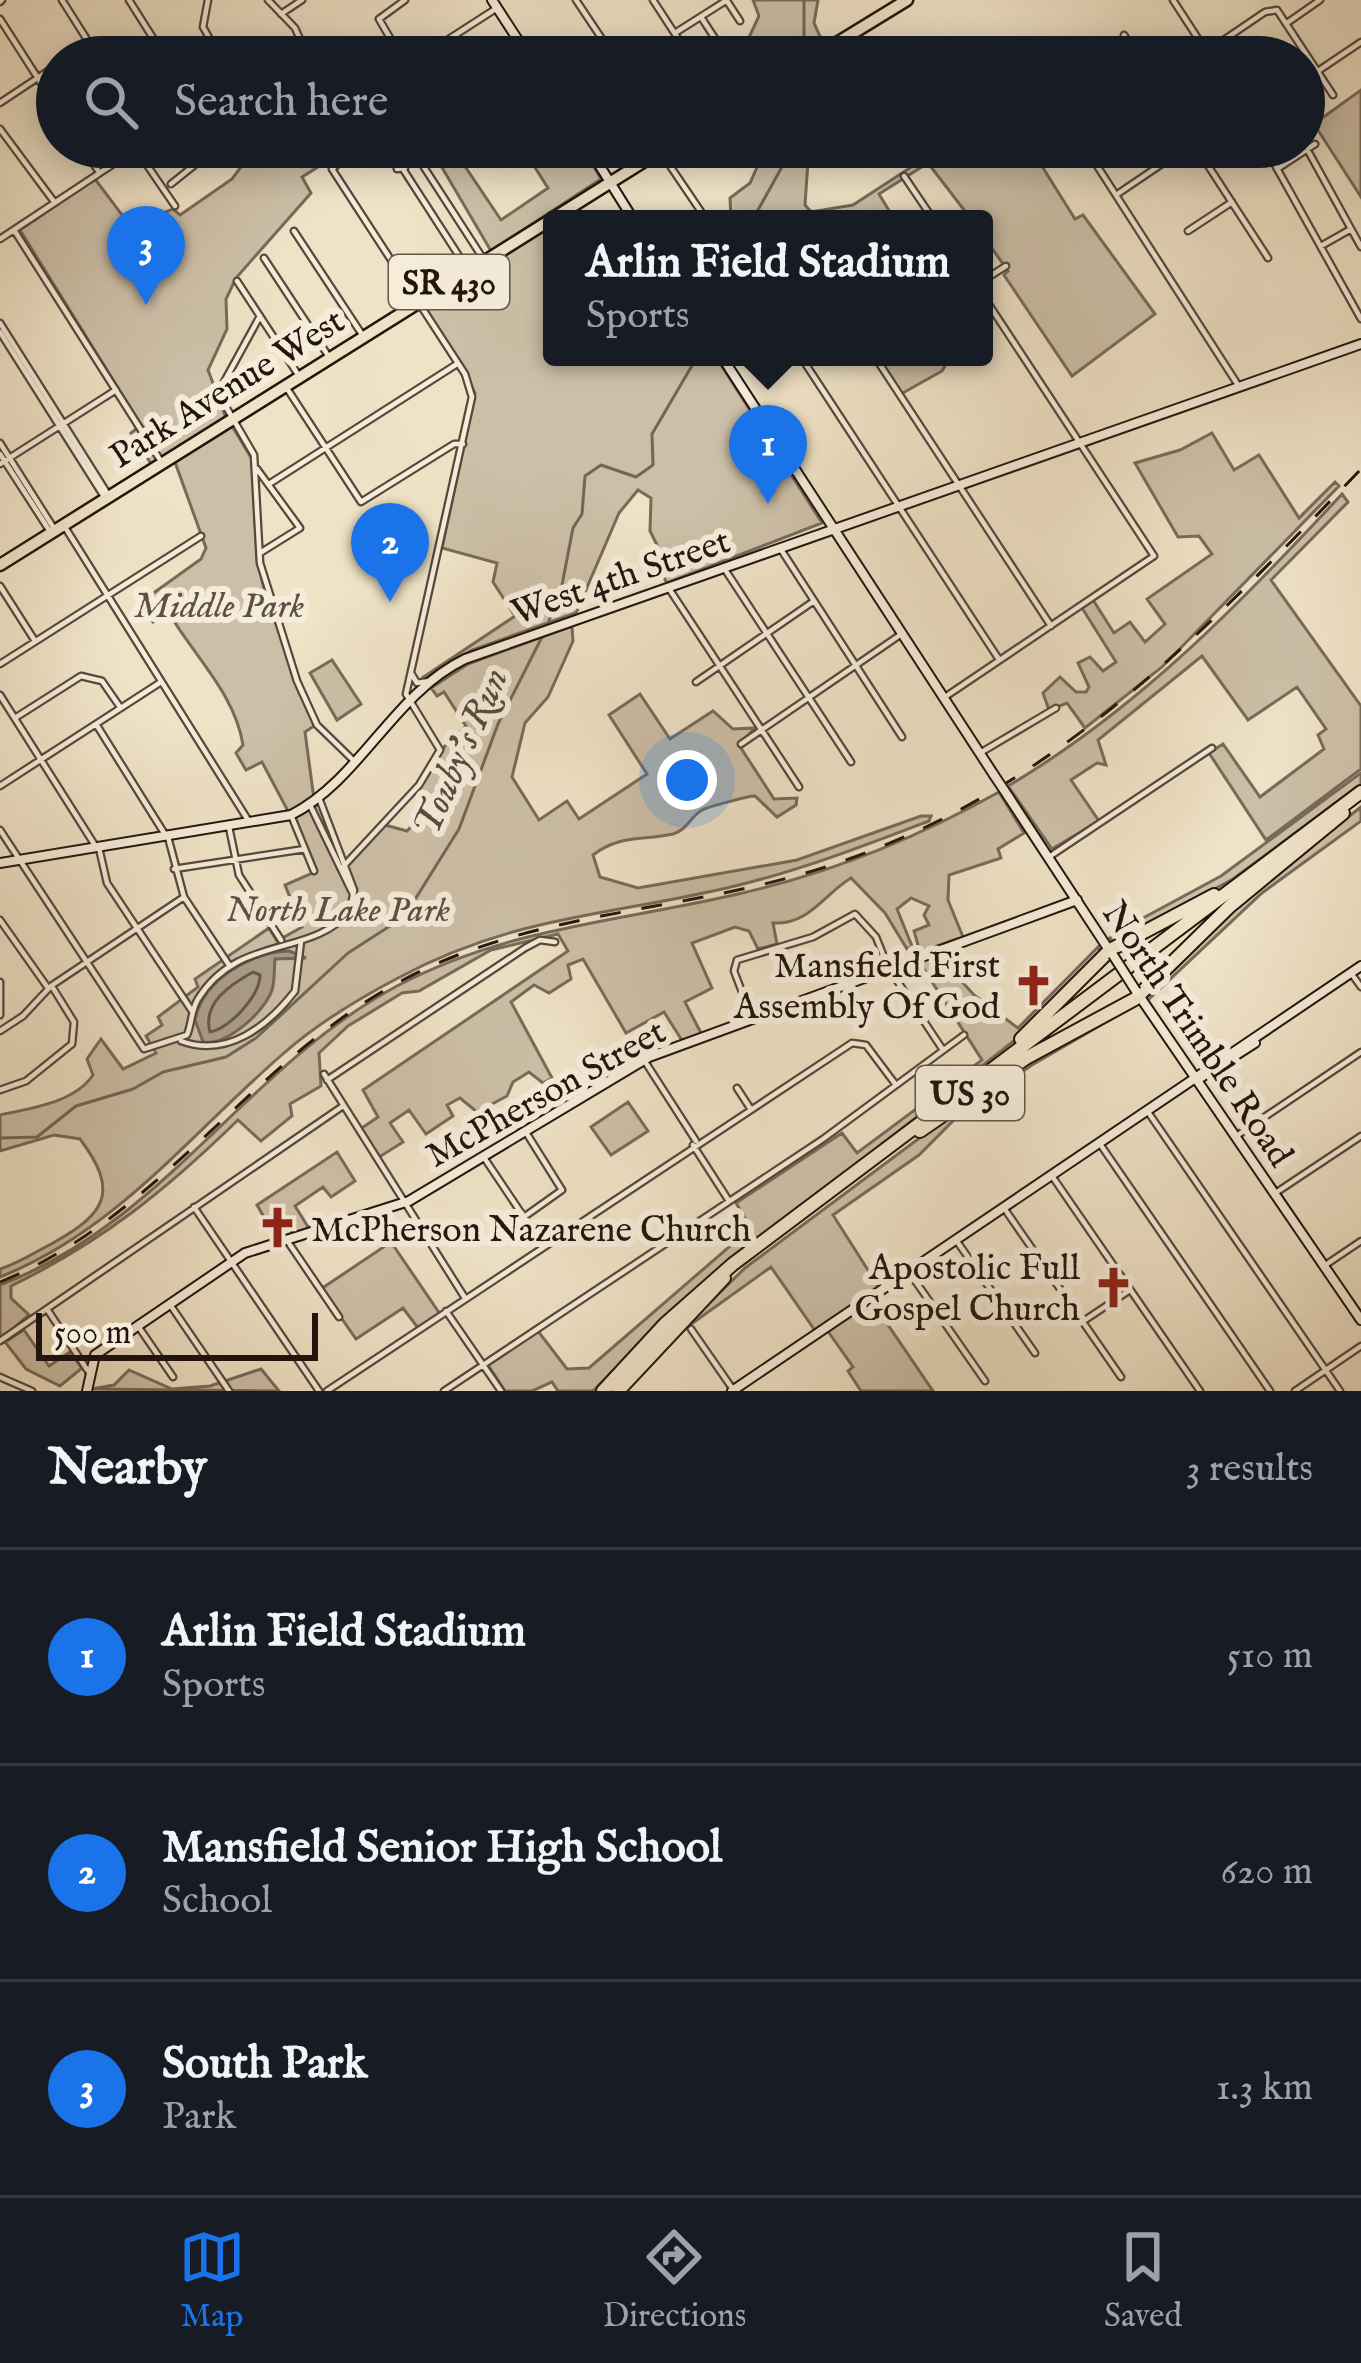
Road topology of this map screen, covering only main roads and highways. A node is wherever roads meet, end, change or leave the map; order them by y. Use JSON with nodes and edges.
{"nodes":[{"id":1,"x":907,"y":0,"type":"edge"},
{"id":2,"x":494,"y":4,"type":"edge"},
{"id":3,"x":515,"y":36,"type":"edge"},
{"id":4,"x":848,"y":36,"type":"edge"},
{"id":5,"x":601,"y":168,"type":"edge"},
{"id":6,"x":632,"y":168,"type":"edge"},
{"id":7,"x":610,"y":182,"type":"junction"},
{"id":8,"x":565,"y":210,"type":"edge"},
{"id":9,"x":627,"y":210,"type":"edge"},
{"id":10,"x":543,"y":223,"type":"edge"},
{"id":11,"x":1361,"y":344,"type":"edge"},
{"id":12,"x":728,"y":366,"type":"edge"},
{"id":13,"x":836,"y":528,"type":"junction"},
{"id":14,"x":0,"y":565,"type":"edge"},
{"id":15,"x":1361,"y":796,"type":"edge"},
{"id":16,"x":1344,"y":812,"type":"junction"},
{"id":17,"x":1280,"y":853,"type":"junction"},
{"id":18,"x":0,"y":863,"type":"edge"},
{"id":19,"x":1077,"y":900,"type":"junction"},
{"id":20,"x":1112,"y":953,"type":"junction"},
{"id":21,"x":1357,"y":972,"type":"edge"},
{"id":22,"x":1138,"y":994,"type":"junction"},
{"id":23,"x":1196,"y":1080,"type":"junction"},
{"id":24,"x":920,"y":1131,"type":"junction"},
{"id":25,"x":895,"y":1142,"type":"junction"},
{"id":26,"x":1361,"y":1320,"type":"edge"},
{"id":27,"x":732,"y":1390,"type":"edge"},
{"id":28,"x":87,"y":1391,"type":"edge"},
{"id":29,"x":607,"y":1391,"type":"edge"}],
"edges":[{"from":1,"to":4,"type":"main road"},
{"from":2,"to":3,"type":"main road"},
{"from":5,"to":7,"type":"main road"},
{"from":6,"to":7,"type":"main road","name":"Park Avenue West","number":"SR 430"},
{"from":7,"to":8,"type":"main road","name":"Park Avenue West","number":"SR 430"},
{"from":7,"to":9,"type":"main road"},
{"from":10,"to":14,"type":"main road","name":"Park Avenue West","number":"SR 430"},
{"from":11,"to":13,"type":"main road","name":"West 4th Street"},
{"from":12,"to":13,"type":"main road"},
{"from":13,"to":18,"type":"main road","name":"West 4th Street"},
{"from":13,"to":19,"type":"main road","name":"North Trimble Road","bridge":true},
{"from":15,"to":16,"type":"highway","number":"US 30"},
{"from":15,"to":17,"type":"highway","number":"US 30"},
{"from":16,"to":22,"type":"highway"},
{"from":16,"to":24,"type":"highway","number":"US 30"},
{"from":17,"to":20,"type":"highway"},
{"from":17,"to":25,"type":"highway","number":"US 30"},
{"from":19,"to":20,"type":"main road","name":"North Trimble Road"},
{"from":19,"to":28,"type":"main road","name":"McPherson Street"},
{"from":20,"to":22,"type":"main road","name":"North Trimble Road","bridge":true},
{"from":20,"to":25,"type":"highway"},
{"from":21,"to":23,"type":"main road"},
{"from":22,"to":23,"type":"main road","name":"North Trimble Road"},
{"from":22,"to":24,"type":"highway"},
{"from":23,"to":26,"type":"main road","name":"North Trimble Road"},
{"from":23,"to":27,"type":"main road"},
{"from":24,"to":29,"type":"highway","number":"US 30"},
{"from":25,"to":29,"type":"highway","number":"US 30"}]}
